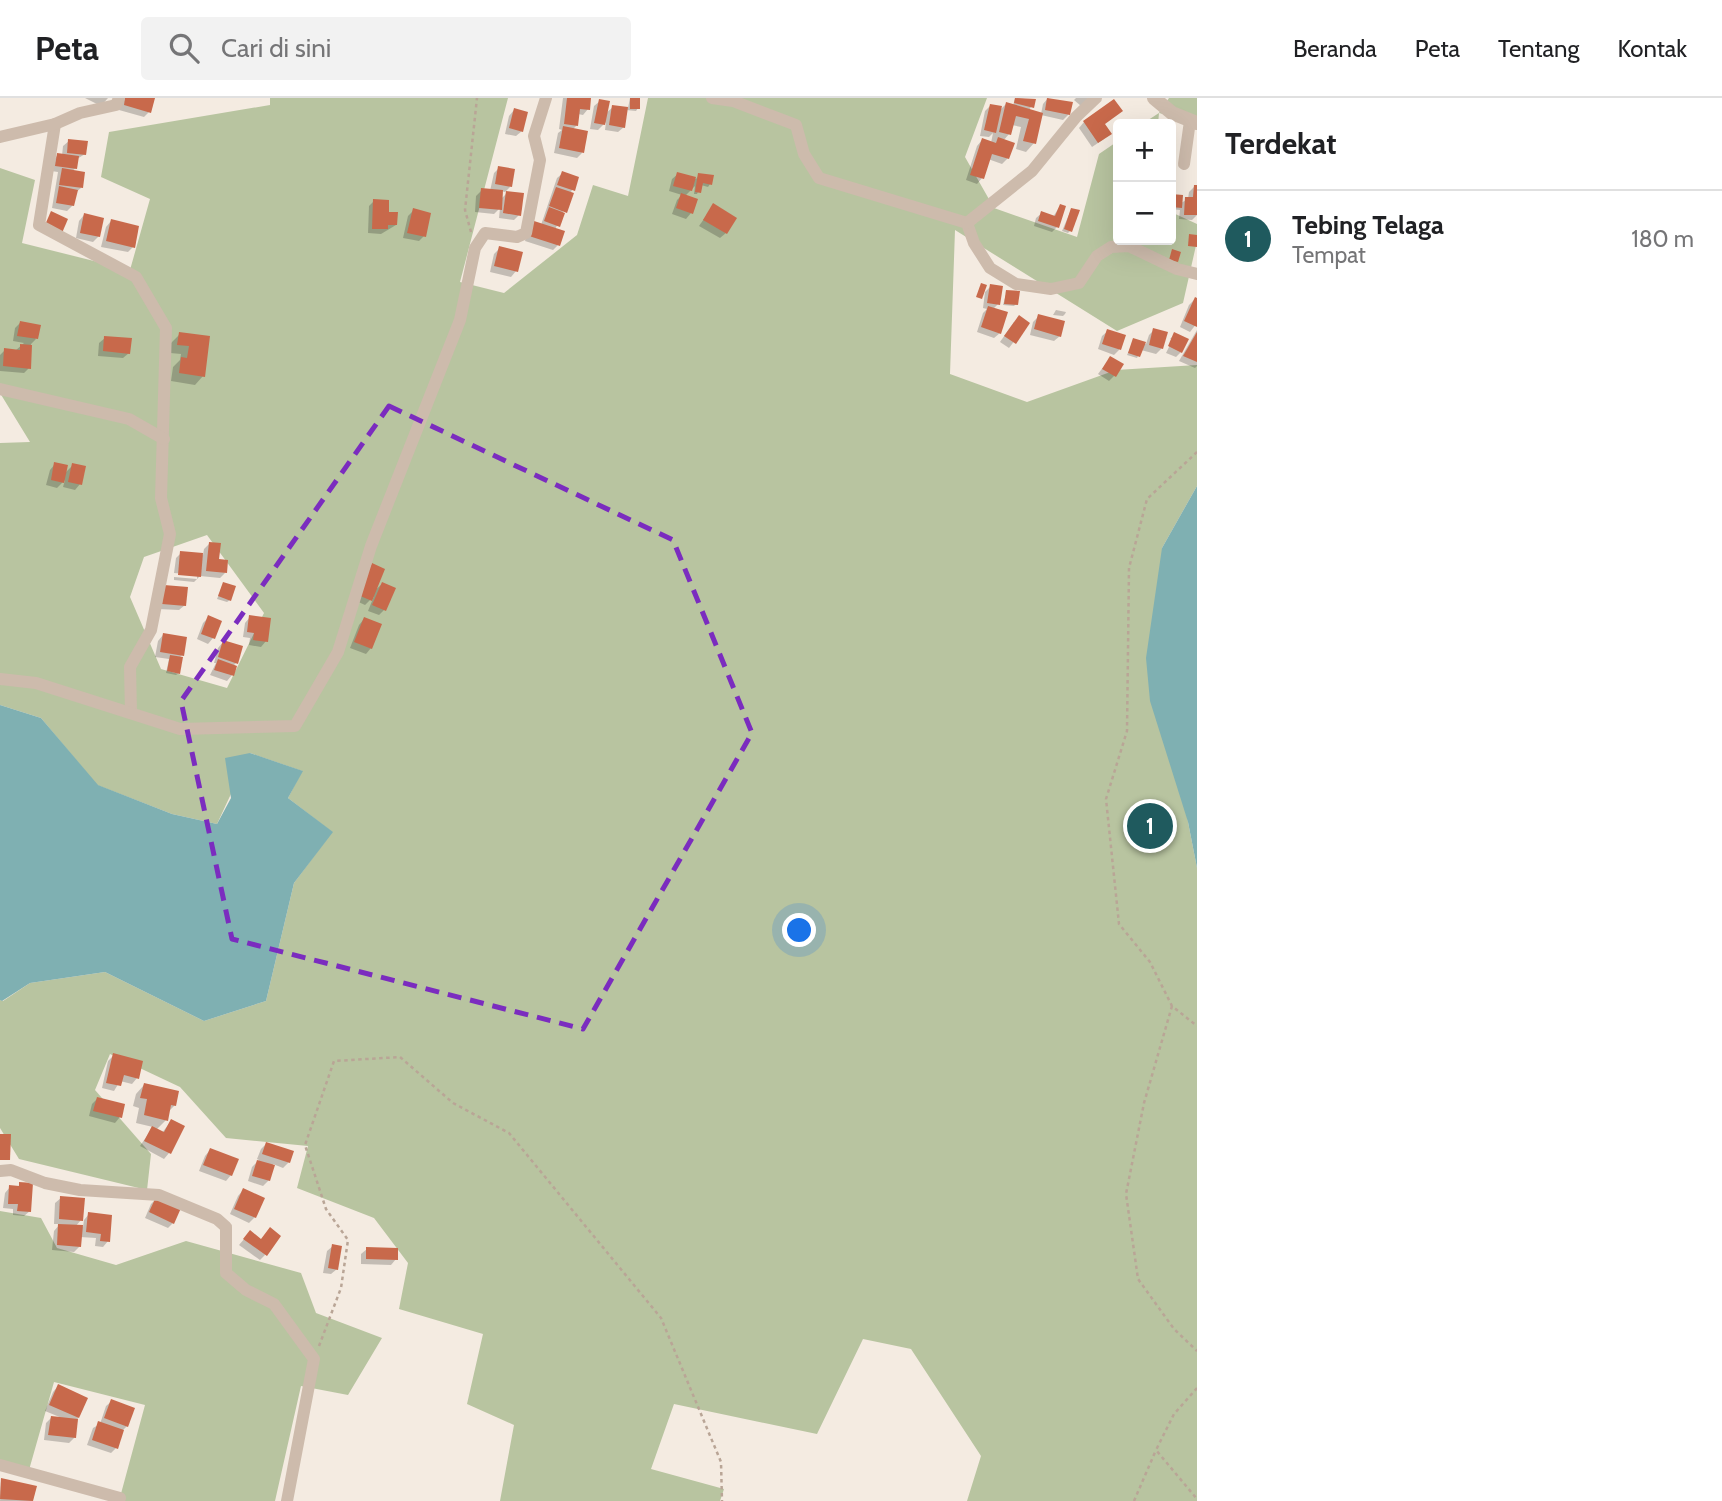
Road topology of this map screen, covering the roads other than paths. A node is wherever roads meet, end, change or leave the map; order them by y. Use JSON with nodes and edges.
{"nodes":[{"id":1,"x":119,"y":98,"type":"edge"},
{"id":2,"x":546,"y":98,"type":"edge"},
{"id":3,"x":712,"y":98,"type":"edge"},
{"id":4,"x":1096,"y":98,"type":"edge"},
{"id":5,"x":1154,"y":98,"type":"edge"},
{"id":6,"x":1194,"y":122,"type":"edge"},
{"id":7,"x":55,"y":124,"type":"junction"},
{"id":8,"x":0,"y":137,"type":"edge"},
{"id":9,"x":1184,"y":164,"type":"dead end"},
{"id":10,"x":967,"y":223,"type":"junction"},
{"id":11,"x":1197,"y":274,"type":"edge"},
{"id":12,"x":0,"y":389,"type":"edge"},
{"id":13,"x":164,"y":439,"type":"junction"},
{"id":14,"x":0,"y":679,"type":"edge"},
{"id":15,"x":131,"y":713,"type":"junction"},
{"id":16,"x":0,"y":1171,"type":"edge"},
{"id":17,"x":0,"y":1465,"type":"edge"},
{"id":18,"x":120,"y":1498,"type":"dead end"},
{"id":19,"x":287,"y":1501,"type":"edge"}],
"edges":[{"from":1,"to":7,"type":"street"},
{"from":2,"to":15,"type":"street"},
{"from":3,"to":10,"type":"street"},
{"from":4,"to":10,"type":"street"},
{"from":5,"to":6,"type":"street"},
{"from":6,"to":9,"type":"street"},
{"from":7,"to":8,"type":"street"},
{"from":7,"to":13,"type":"street"},
{"from":10,"to":11,"type":"street"},
{"from":12,"to":13,"type":"street"},
{"from":13,"to":15,"type":"street"},
{"from":14,"to":15,"type":"street"},
{"from":16,"to":19,"type":"street"},
{"from":17,"to":18,"type":"street"}]}
